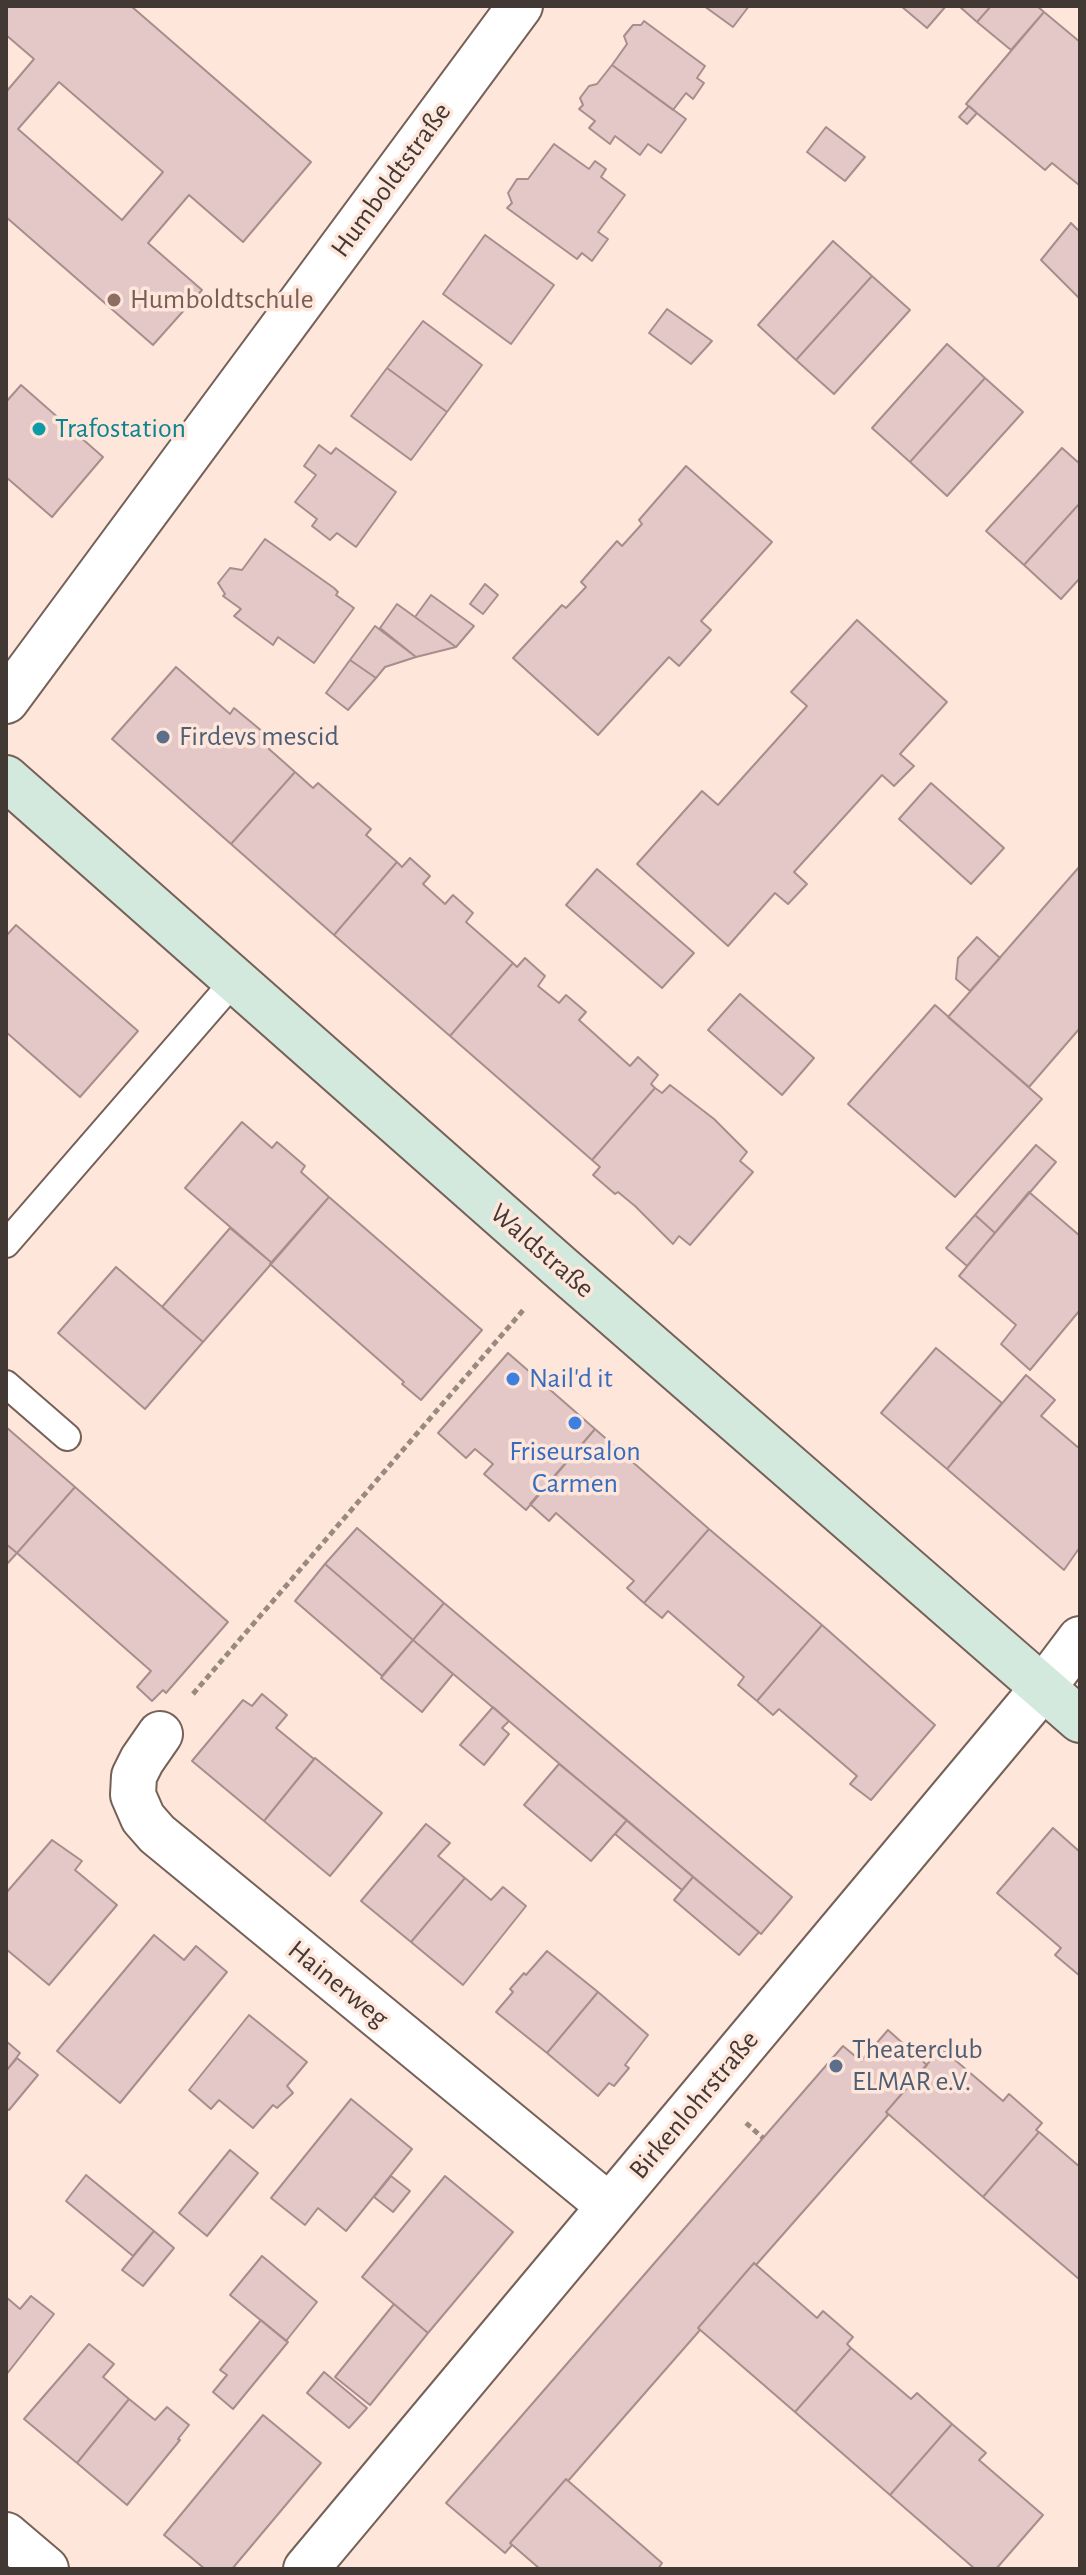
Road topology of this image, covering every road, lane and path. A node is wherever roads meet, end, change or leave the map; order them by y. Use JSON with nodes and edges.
{"nodes":[{"id":1,"x":520,"y":6,"type":"edge"},
{"id":2,"x":6,"y":701,"type":"edge"},
{"id":3,"x":6,"y":778,"type":"edge"},
{"id":4,"x":234,"y":981,"type":"junction"},
{"id":5,"x":6,"y":1244,"type":"edge"},
{"id":6,"x":560,"y":1267,"type":"junction"},
{"id":7,"x":6,"y":1384,"type":"edge"},
{"id":8,"x":67,"y":1437,"type":"dead end"},
{"id":9,"x":1080,"y":1639,"type":"edge"},
{"id":10,"x":1043,"y":1688,"type":"junction"},
{"id":11,"x":1080,"y":1720,"type":"edge"},
{"id":12,"x":160,"y":1734,"type":"joint"},
{"id":13,"x":609,"y":2206,"type":"junction"},
{"id":14,"x":6,"y":2535,"type":"edge"},
{"id":15,"x":46,"y":2569,"type":"edge"},
{"id":16,"x":306,"y":2569,"type":"edge"}],
"edges":[{"from":1,"to":2,"type":"street","name":"Humboldtstraße"},
{"from":3,"to":4,"type":"main road","name":"Waldstraße"},
{"from":4,"to":5,"type":"lane"},
{"from":4,"to":6,"type":"main road","name":"Waldstraße"},
{"from":6,"to":10,"type":"main road","name":"Waldstraße"},
{"from":6,"to":12,"type":"path"},
{"from":7,"to":8,"type":"lane"},
{"from":9,"to":10,"type":"street","name":"Birkenlohrstraße"},
{"from":10,"to":11,"type":"main road","name":"Waldstraße"},
{"from":10,"to":13,"type":"street","name":"Birkenlohrstraße"},
{"from":12,"to":13,"type":"street","name":"Hainerweg"},
{"from":13,"to":16,"type":"street","name":"Birkenlohrstraße"},
{"from":14,"to":15,"type":"street"}]}
